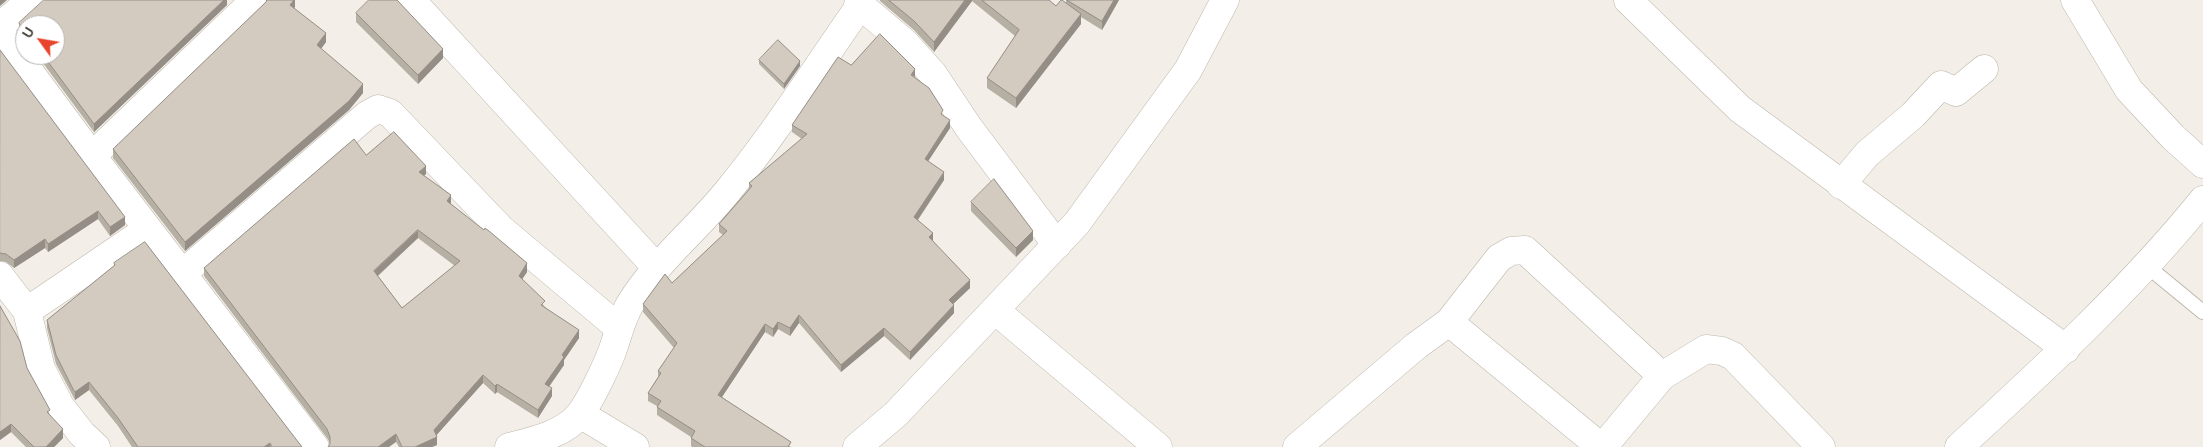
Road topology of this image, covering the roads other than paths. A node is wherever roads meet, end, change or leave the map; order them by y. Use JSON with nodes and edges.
{"nodes":[{"id":1,"x":32,"y":0,"type":"edge"},
{"id":2,"x":255,"y":0,"type":"edge"},
{"id":3,"x":411,"y":0,"type":"edge"},
{"id":4,"x":1225,"y":0,"type":"edge"},
{"id":5,"x":1628,"y":0,"type":"edge"},
{"id":6,"x":2074,"y":0,"type":"edge"},
{"id":7,"x":859,"y":2,"type":"edge"},
{"id":8,"x":0,"y":26,"type":"edge"},
{"id":9,"x":0,"y":32,"type":"edge"},
{"id":10,"x":1984,"y":69,"type":"dead end"},
{"id":11,"x":92,"y":156,"type":"junction"},
{"id":12,"x":2203,"y":164,"type":"edge"},
{"id":13,"x":1841,"y":185,"type":"junction"},
{"id":14,"x":2203,"y":200,"type":"edge"},
{"id":15,"x":148,"y":229,"type":"junction"},
{"id":16,"x":1056,"y":245,"type":"junction"},
{"id":17,"x":2147,"y":266,"type":"junction"},
{"id":18,"x":657,"y":268,"type":"junction"},
{"id":19,"x":183,"y":273,"type":"junction"},
{"id":20,"x":0,"y":276,"type":"edge"},
{"id":21,"x":27,"y":311,"type":"junction"},
{"id":22,"x":996,"y":311,"type":"junction"},
{"id":23,"x":2203,"y":312,"type":"edge"},
{"id":24,"x":1448,"y":322,"type":"junction"},
{"id":25,"x":618,"y":328,"type":"junction"},
{"id":26,"x":2066,"y":349,"type":"junction"},
{"id":27,"x":1662,"y":376,"type":"junction"},
{"id":28,"x":580,"y":414,"type":"junction"},
{"id":29,"x":96,"y":447,"type":"edge"},
{"id":30,"x":315,"y":447,"type":"edge"},
{"id":31,"x":510,"y":447,"type":"edge"},
{"id":32,"x":635,"y":447,"type":"edge"},
{"id":33,"x":857,"y":447,"type":"edge"},
{"id":34,"x":1158,"y":447,"type":"edge"},
{"id":35,"x":1297,"y":447,"type":"edge"},
{"id":36,"x":1602,"y":447,"type":"edge"},
{"id":37,"x":1821,"y":447,"type":"edge"},
{"id":38,"x":1959,"y":447,"type":"edge"}],
"edges":[{"from":1,"to":8,"type":"street"},
{"from":2,"to":11,"type":"street"},
{"from":3,"to":18,"type":"street"},
{"from":4,"to":16,"type":"street"},
{"from":5,"to":13,"type":"street"},
{"from":6,"to":12,"type":"street"},
{"from":7,"to":16,"type":"street"},
{"from":7,"to":18,"type":"street"},
{"from":9,"to":11,"type":"street"},
{"from":10,"to":13,"type":"street"},
{"from":11,"to":15,"type":"street"},
{"from":13,"to":26,"type":"street"},
{"from":14,"to":17,"type":"street"},
{"from":15,"to":19,"type":"street"},
{"from":15,"to":21,"type":"street"},
{"from":16,"to":22,"type":"street"},
{"from":17,"to":23,"type":"lane"},
{"from":17,"to":26,"type":"street"},
{"from":18,"to":25,"type":"street"},
{"from":19,"to":25,"type":"street"},
{"from":19,"to":30,"type":"street"},
{"from":20,"to":21,"type":"street"},
{"from":21,"to":29,"type":"street"},
{"from":22,"to":33,"type":"street"},
{"from":22,"to":34,"type":"street"},
{"from":24,"to":27,"type":"street"},
{"from":24,"to":35,"type":"street"},
{"from":24,"to":36,"type":"street"},
{"from":25,"to":28,"type":"street"},
{"from":26,"to":38,"type":"street"},
{"from":27,"to":36,"type":"street"},
{"from":27,"to":37,"type":"street"},
{"from":28,"to":31,"type":"street"},
{"from":28,"to":32,"type":"street"}]}
